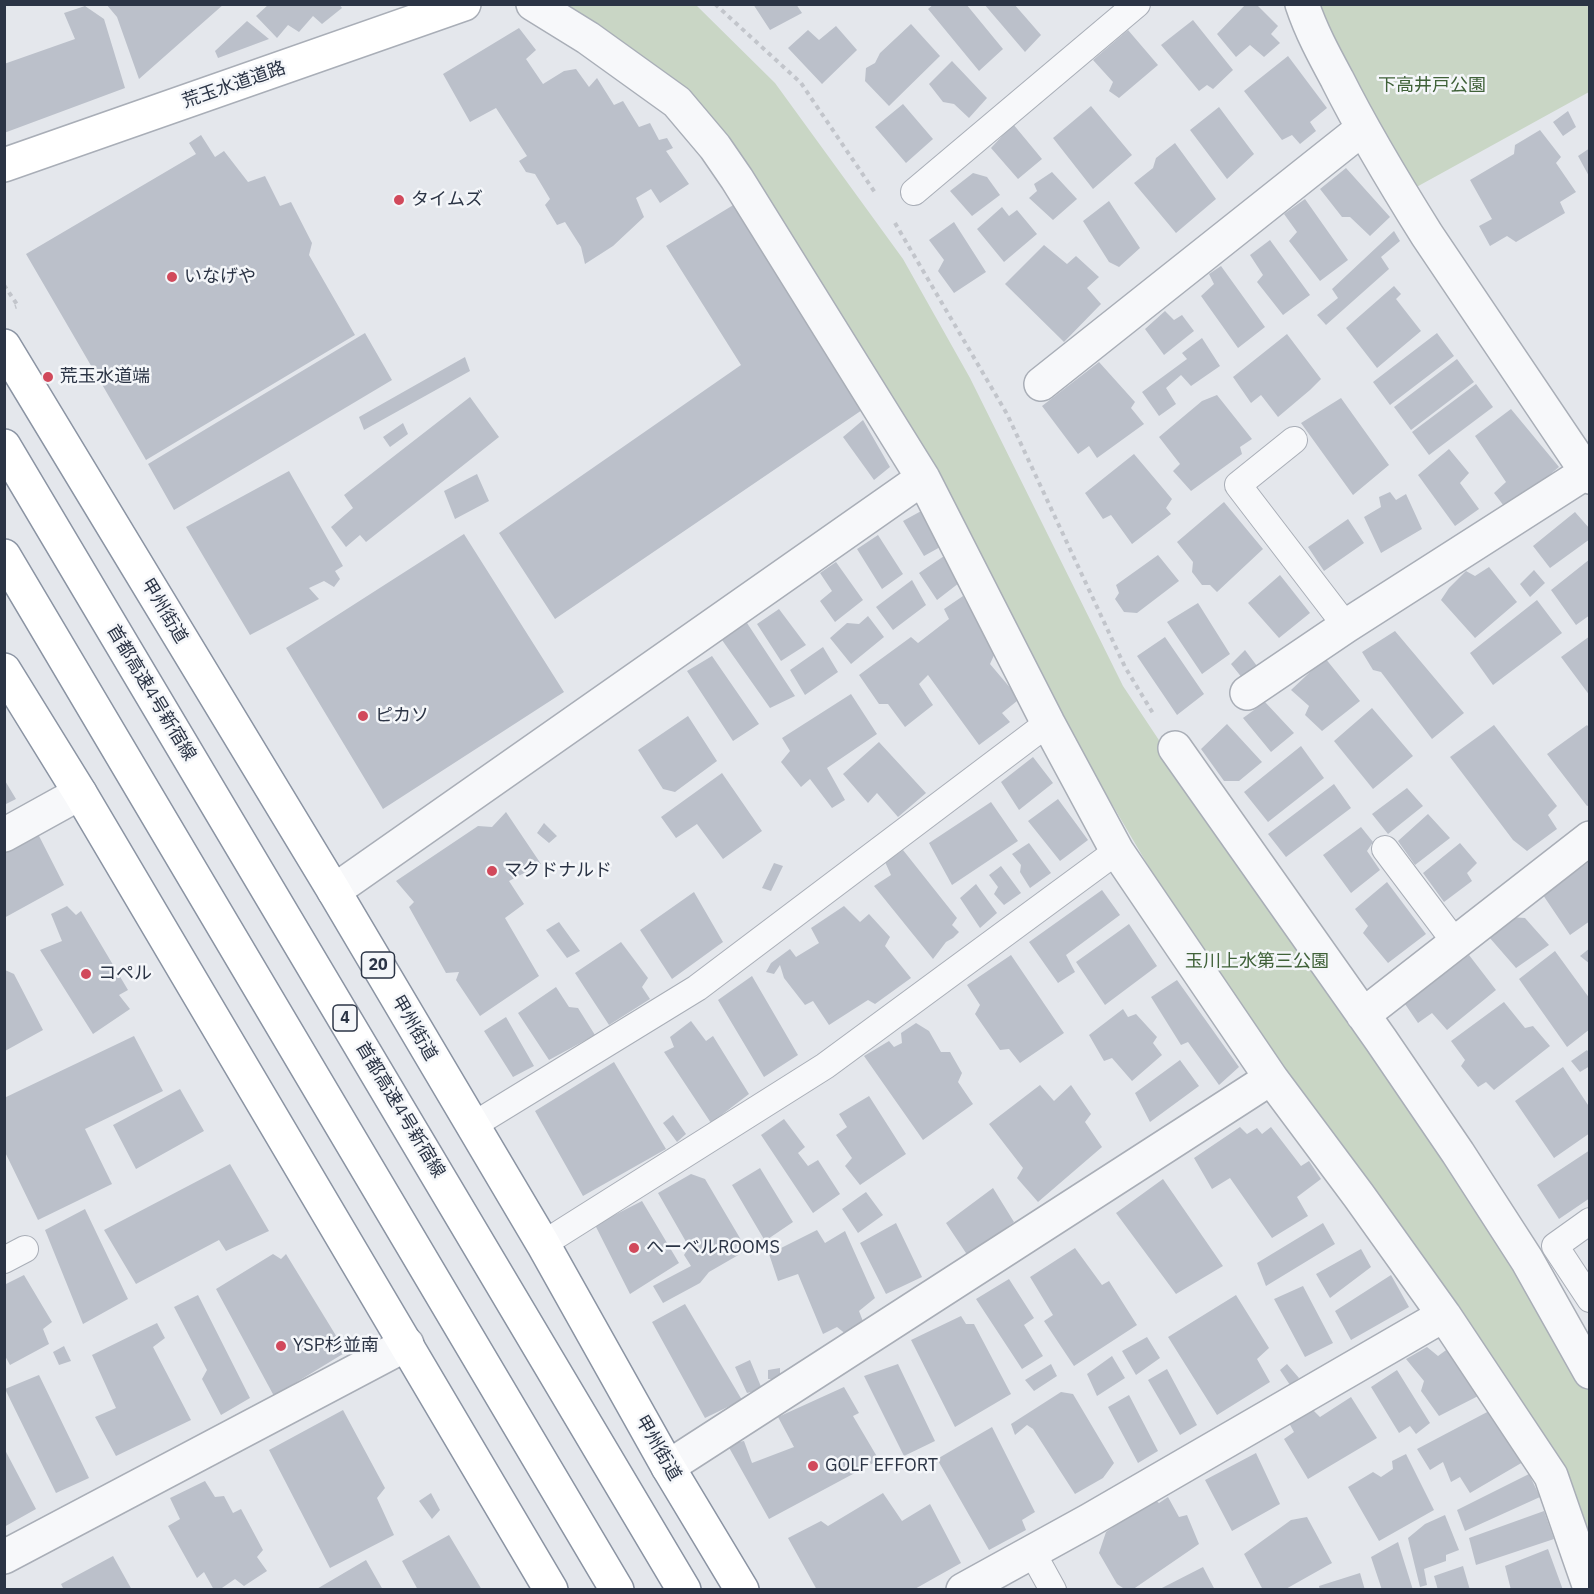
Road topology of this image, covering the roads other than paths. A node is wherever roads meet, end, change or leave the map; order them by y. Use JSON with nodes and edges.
{"nodes":[{"id":1,"x":464,"y":4,"type":"edge"},
{"id":2,"x":533,"y":4,"type":"edge"},
{"id":3,"x":1137,"y":4,"type":"edge"},
{"id":4,"x":1302,"y":4,"type":"edge"},
{"id":5,"x":1362,"y":129,"type":"junction"},
{"id":6,"x":4,"y":165,"type":"edge"},
{"id":7,"x":914,"y":192,"type":"dead end"},
{"id":8,"x":4,"y":346,"type":"edge"},
{"id":9,"x":1041,"y":384,"type":"dead end"},
{"id":10,"x":1294,"y":440,"type":"dead end"},
{"id":11,"x":4,"y":446,"type":"edge"},
{"id":12,"x":1588,"y":473,"type":"edge"},
{"id":13,"x":923,"y":478,"type":"junction"},
{"id":14,"x":4,"y":556,"type":"edge"},
{"id":15,"x":1346,"y":626,"type":"junction"},
{"id":16,"x":4,"y":670,"type":"edge"},
{"id":17,"x":1247,"y":693,"type":"dead end"},
{"id":18,"x":1048,"y":723,"type":"junction"},
{"id":19,"x":1175,"y":748,"type":"road end"},
{"id":20,"x":80,"y":793,"type":"junction"},
{"id":21,"x":4,"y":835,"type":"edge"},
{"id":22,"x":1590,"y":838,"type":"edge"},
{"id":23,"x":1385,"y":849,"type":"dead end"},
{"id":24,"x":1118,"y":850,"type":"junction"},
{"id":25,"x":334,"y":891,"type":"junction"},
{"id":26,"x":1455,"y":942,"type":"junction"},
{"id":27,"x":1363,"y":1015,"type":"junction"},
{"id":28,"x":1271,"y":1078,"type":"junction"},
{"id":29,"x":471,"y":1125,"type":"junction"},
{"id":30,"x":1590,"y":1221,"type":"edge"},
{"id":31,"x":543,"y":1244,"type":"junction"},
{"id":32,"x":1590,"y":1299,"type":"edge"},
{"id":33,"x":1444,"y":1315,"type":"junction"},
{"id":34,"x":407,"y":1344,"type":"junction"},
{"id":35,"x":1590,"y":1371,"type":"edge"},
{"id":36,"x":668,"y":1467,"type":"junction"},
{"id":37,"x":1032,"y":1552,"type":"junction"},
{"id":38,"x":4,"y":1557,"type":"edge"},
{"id":39,"x":1590,"y":1588,"type":"edge"},
{"id":40,"x":551,"y":1590,"type":"edge"},
{"id":41,"x":617,"y":1590,"type":"edge"},
{"id":42,"x":684,"y":1590,"type":"edge"},
{"id":43,"x":742,"y":1590,"type":"edge"},
{"id":44,"x":963,"y":1590,"type":"edge"},
{"id":45,"x":1053,"y":1590,"type":"edge"}],
"edges":[{"from":1,"to":6,"type":"main road","name":"荒玉水道道路"},
{"from":2,"to":13,"type":"street"},
{"from":3,"to":7,"type":"lane"},
{"from":4,"to":5,"type":"street"},
{"from":5,"to":9,"type":"street"},
{"from":5,"to":12,"type":"street"},
{"from":8,"to":25,"type":"main road","name":"甲州街道","number":"20"},
{"from":10,"to":15,"type":"lane"},
{"from":11,"to":42,"type":"main road","name":"首都高速4号新宿線","number":"4"},
{"from":12,"to":15,"type":"street"},
{"from":13,"to":18,"type":"street"},
{"from":13,"to":25,"type":"street"},
{"from":14,"to":41,"type":"main road"},
{"from":15,"to":17,"type":"street"},
{"from":16,"to":20,"type":"main road"},
{"from":18,"to":24,"type":"street"},
{"from":18,"to":29,"type":"lane"},
{"from":19,"to":27,"type":"street"},
{"from":20,"to":21,"type":"street"},
{"from":20,"to":34,"type":"main road"},
{"from":22,"to":26,"type":"street"},
{"from":23,"to":26,"type":"lane"},
{"from":24,"to":28,"type":"street"},
{"from":24,"to":31,"type":"lane"},
{"from":25,"to":29,"type":"main road","name":"甲州街道","number":"20"},
{"from":26,"to":27,"type":"street"},
{"from":27,"to":35,"type":"street"},
{"from":28,"to":33,"type":"street"},
{"from":28,"to":36,"type":"street"},
{"from":29,"to":31,"type":"main road","name":"甲州街道","number":"20"},
{"from":30,"to":32,"type":"lane"},
{"from":31,"to":36,"type":"main road","name":"甲州街道","number":"20"},
{"from":33,"to":37,"type":"street"},
{"from":33,"to":39,"type":"street"},
{"from":34,"to":38,"type":"street"},
{"from":34,"to":40,"type":"main road"},
{"from":36,"to":43,"type":"main road","name":"甲州街道","number":"20"},
{"from":37,"to":44,"type":"street"},
{"from":37,"to":45,"type":"lane"}]}
